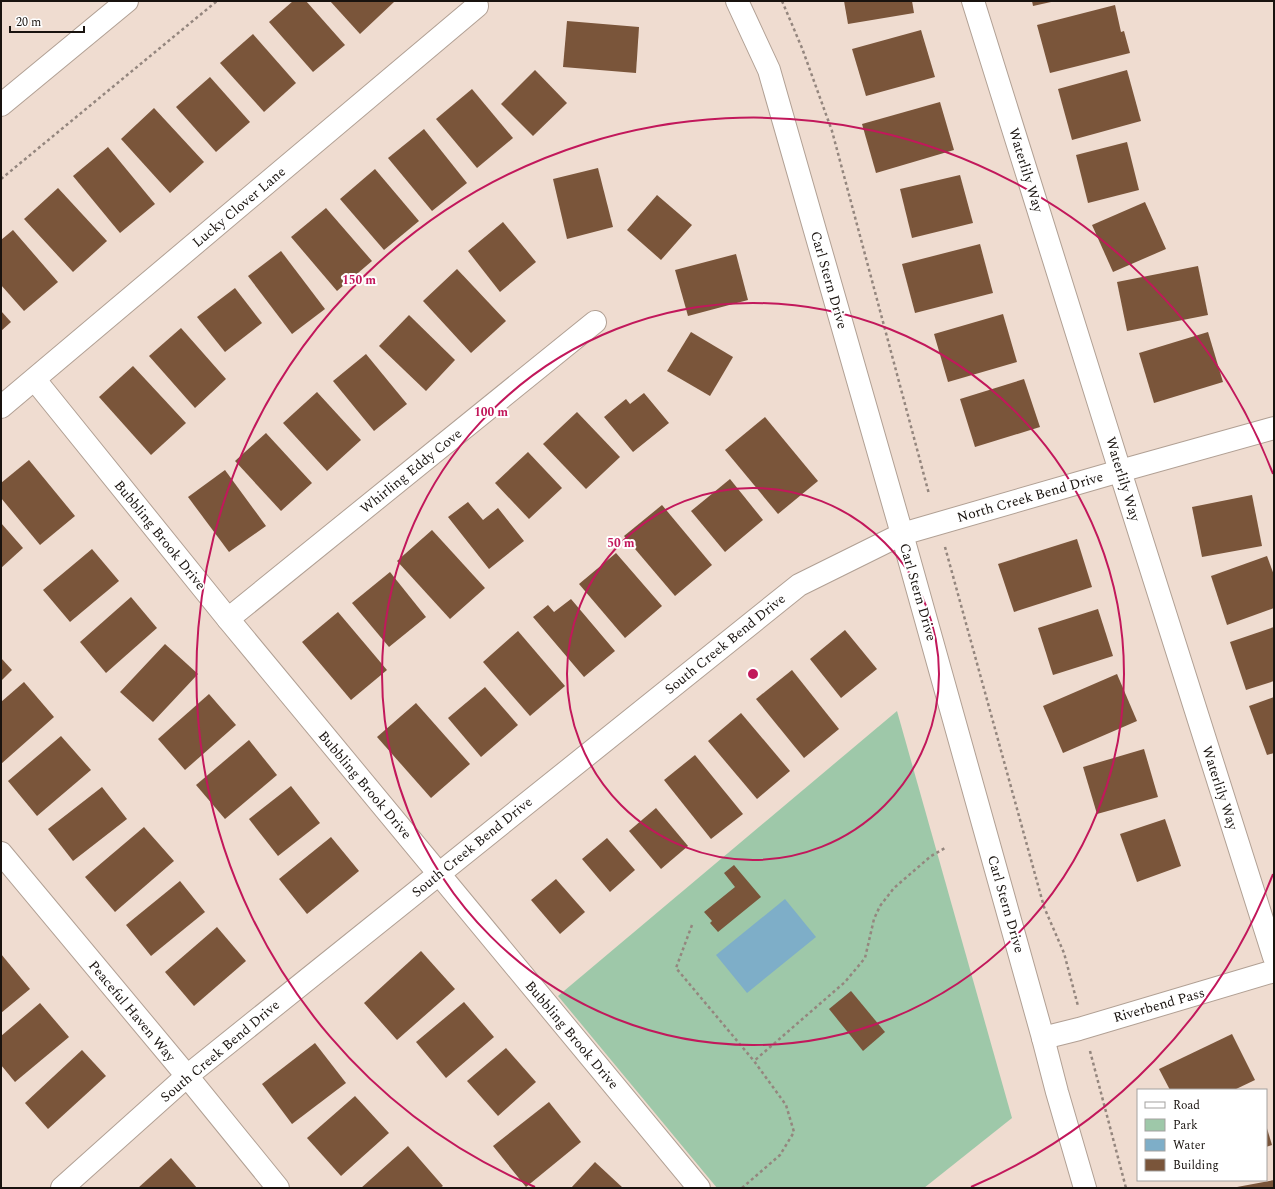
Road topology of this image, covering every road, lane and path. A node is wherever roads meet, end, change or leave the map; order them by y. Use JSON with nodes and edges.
{"nodes":[{"id":1,"x":127,"y":1,"type":"edge"},
{"id":2,"x":217,"y":1,"type":"edge"},
{"id":3,"x":737,"y":1,"type":"edge"},
{"id":4,"x":782,"y":1,"type":"edge"},
{"id":5,"x":973,"y":1,"type":"edge"},
{"id":6,"x":477,"y":6,"type":"dead end"},
{"id":7,"x":1,"y":106,"type":"edge"},
{"id":8,"x":1,"y":179,"type":"edge"},
{"id":9,"x":594,"y":322,"type":"dead end"},
{"id":10,"x":35,"y":380,"type":"junction"},
{"id":11,"x":1,"y":407,"type":"edge"},
{"id":12,"x":1274,"y":428,"type":"edge"},
{"id":13,"x":1120,"y":471,"type":"junction"},
{"id":14,"x":928,"y":494,"type":"dead end"},
{"id":15,"x":902,"y":534,"type":"junction"},
{"id":16,"x":945,"y":547,"type":"dead end"},
{"id":17,"x":228,"y":619,"type":"junction"},
{"id":18,"x":945,"y":848,"type":"dead end"},
{"id":19,"x":1,"y":853,"type":"edge"},
{"id":20,"x":439,"y":874,"type":"junction"},
{"id":21,"x":692,"y":925,"type":"dead end"},
{"id":22,"x":1274,"y":957,"type":"edge"},
{"id":23,"x":1274,"y":971,"type":"edge"},
{"id":24,"x":1079,"y":1008,"type":"dead end"},
{"id":25,"x":1043,"y":1038,"type":"junction"},
{"id":26,"x":1088,"y":1044,"type":"dead end"},
{"id":27,"x":754,"y":1061,"type":"junction"},
{"id":28,"x":187,"y":1076,"type":"junction"},
{"id":29,"x":62,"y":1188,"type":"edge"},
{"id":30,"x":278,"y":1188,"type":"edge"},
{"id":31,"x":699,"y":1188,"type":"edge"},
{"id":32,"x":742,"y":1188,"type":"edge"},
{"id":33,"x":1085,"y":1188,"type":"edge"},
{"id":34,"x":1126,"y":1188,"type":"edge"}],
"edges":[{"from":1,"to":7,"type":"street"},
{"from":2,"to":8,"type":"path"},
{"from":3,"to":15,"type":"street","name":"Carl Stern Drive"},
{"from":4,"to":14,"type":"path"},
{"from":5,"to":13,"type":"street","name":"Waterlily Way"},
{"from":6,"to":10,"type":"street","name":"Lucky Clover Lane"},
{"from":9,"to":17,"type":"street","name":"Whirling Eddy Cove"},
{"from":10,"to":11,"type":"street","name":"Lucky Clover Lane"},
{"from":10,"to":17,"type":"street","name":"Bubbling Brook Drive"},
{"from":12,"to":13,"type":"street","name":"North Creek Bend Drive"},
{"from":13,"to":15,"type":"street","name":"North Creek Bend Drive"},
{"from":13,"to":22,"type":"street","name":"Waterlily Way"},
{"from":15,"to":20,"type":"street","name":"South Creek Bend Drive"},
{"from":15,"to":25,"type":"street","name":"Carl Stern Drive"},
{"from":16,"to":24,"type":"path"},
{"from":17,"to":20,"type":"street","name":"Bubbling Brook Drive"},
{"from":18,"to":27,"type":"path"},
{"from":19,"to":28,"type":"street","name":"Peaceful Haven Way"},
{"from":20,"to":28,"type":"street","name":"South Creek Bend Drive"},
{"from":20,"to":31,"type":"street","name":"Bubbling Brook Drive"},
{"from":21,"to":27,"type":"path"},
{"from":23,"to":25,"type":"street","name":"Riverbend Pass"},
{"from":25,"to":33,"type":"street","name":"Carl Stern Drive"},
{"from":26,"to":34,"type":"path"},
{"from":27,"to":32,"type":"path"},
{"from":28,"to":29,"type":"street","name":"South Creek Bend Drive"},
{"from":28,"to":30,"type":"street","name":"Peaceful Haven Way"}]}
